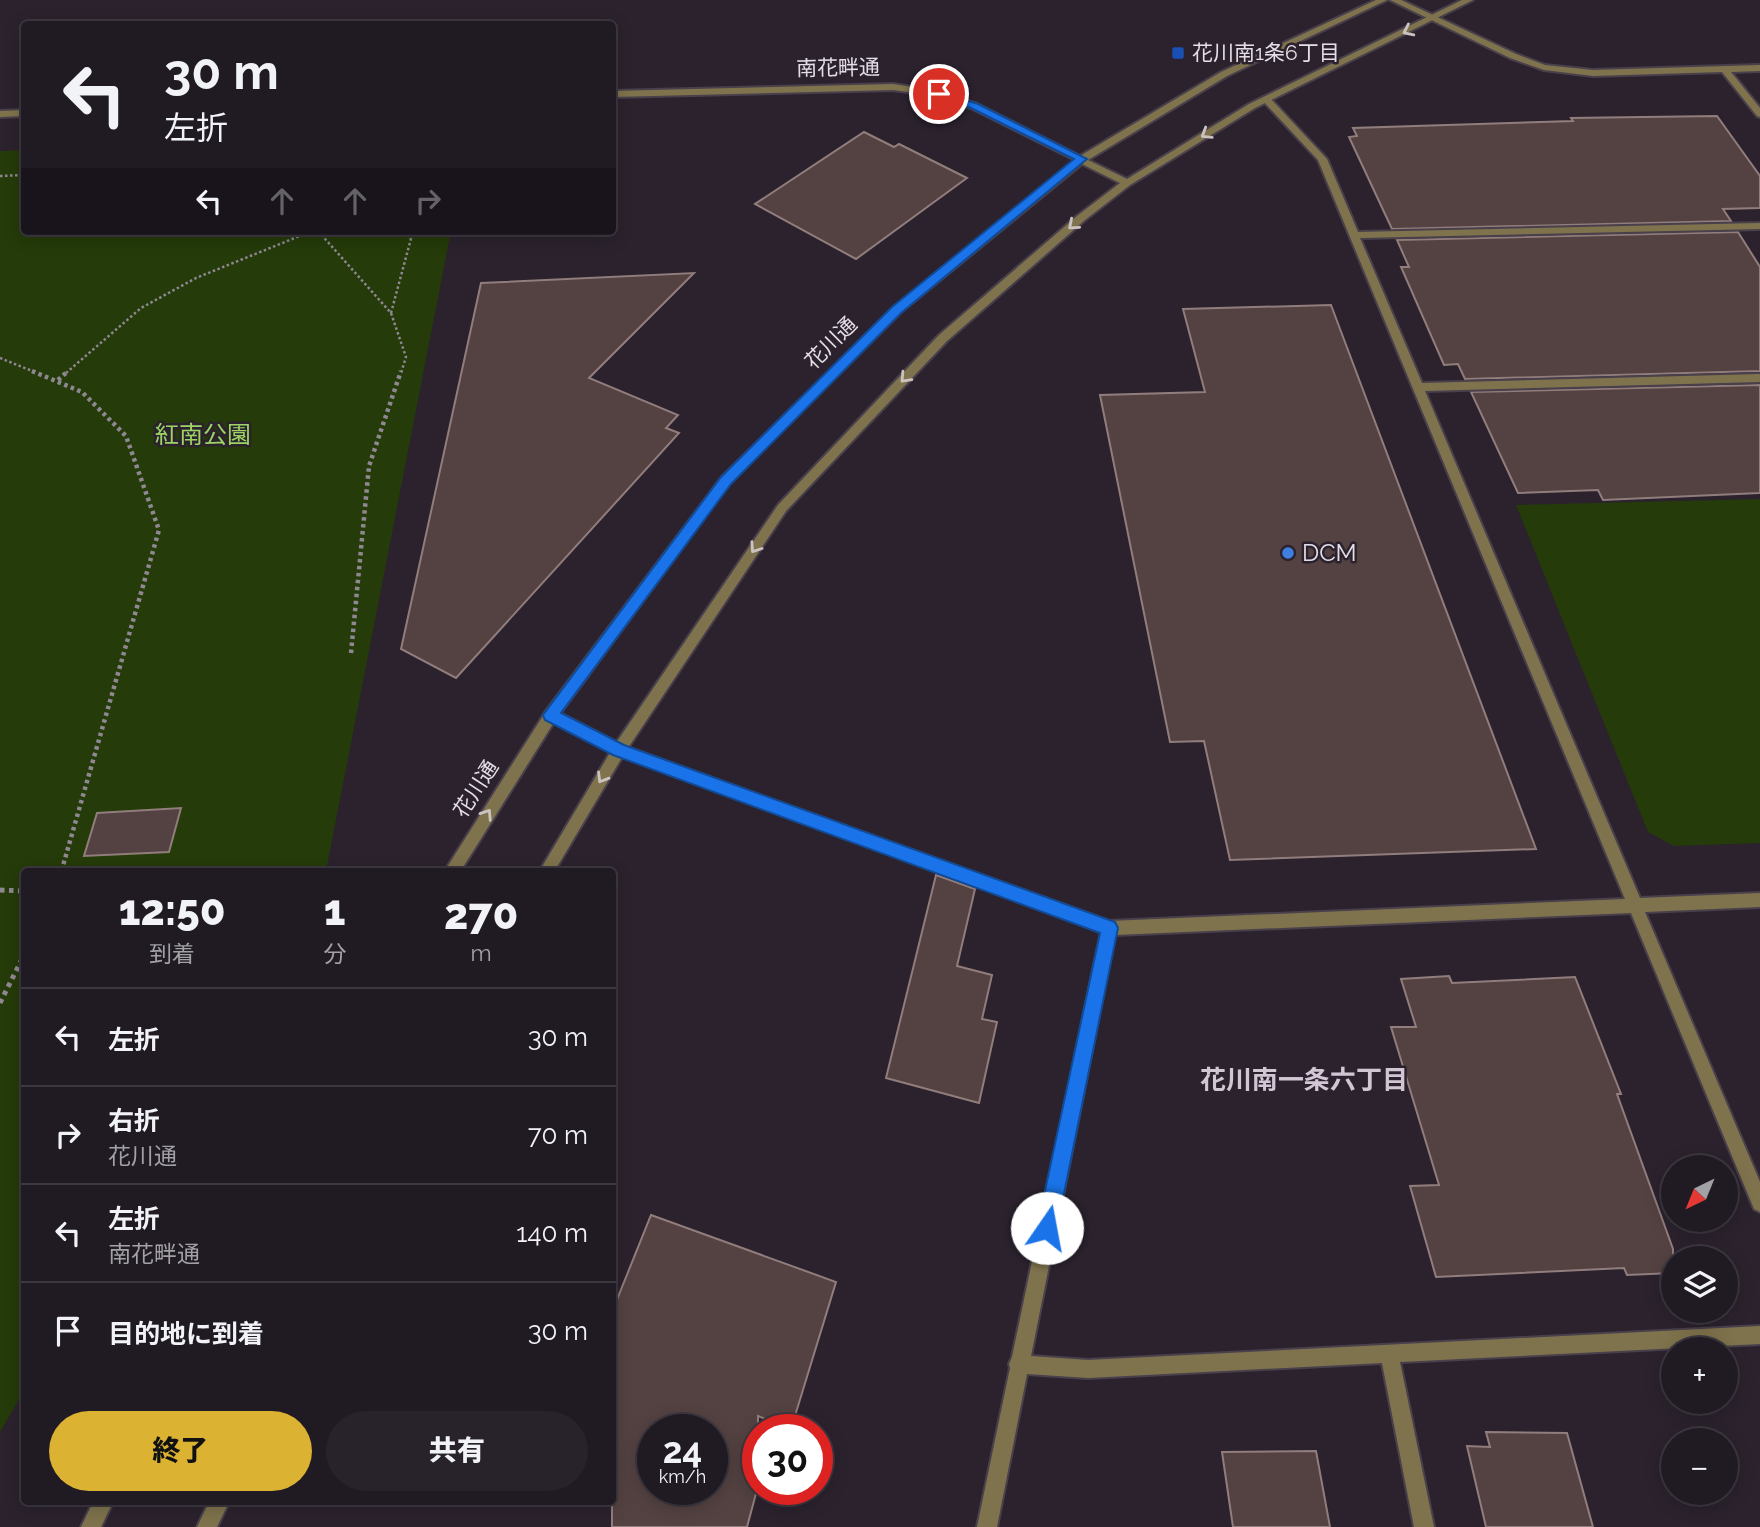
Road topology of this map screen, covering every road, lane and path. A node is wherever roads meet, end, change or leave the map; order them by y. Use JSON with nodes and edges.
{"nodes":[{"id":1,"x":1383,"y":0,"type":"edge"},
{"id":2,"x":1394,"y":0,"type":"edge"},
{"id":3,"x":1469,"y":0,"type":"edge"},
{"id":4,"x":1433,"y":18,"type":"junction"},
{"id":5,"x":1760,"y":68,"type":"edge"},
{"id":6,"x":1724,"y":69,"type":"junction"},
{"id":7,"x":616,"y":94,"type":"edge"},
{"id":8,"x":1266,"y":99,"type":"junction"},
{"id":9,"x":21,"y":113,"type":"edge"},
{"id":10,"x":0,"y":114,"type":"edge"},
{"id":11,"x":1760,"y":114,"type":"edge"},
{"id":12,"x":1082,"y":159,"type":"junction"},
{"id":13,"x":21,"y":174,"type":"edge"},
{"id":14,"x":0,"y":176,"type":"edge"},
{"id":15,"x":1127,"y":183,"type":"junction"},
{"id":16,"x":1760,"y":226,"type":"edge"},
{"id":17,"x":302,"y":235,"type":"edge"},
{"id":18,"x":322,"y":235,"type":"edge"},
{"id":19,"x":412,"y":235,"type":"edge"},
{"id":20,"x":1354,"y":235,"type":"junction"},
{"id":21,"x":391,"y":313,"type":"junction"},
{"id":22,"x":0,"y":358,"type":"edge"},
{"id":23,"x":1760,"y":378,"type":"edge"},
{"id":24,"x":58,"y":380,"type":"junction"},
{"id":25,"x":1418,"y":387,"type":"junction"},
{"id":26,"x":351,"y":653,"type":"dead end"},
{"id":27,"x":551,"y":715,"type":"junction"},
{"id":28,"x":619,"y":750,"type":"junction"},
{"id":29,"x":62,"y":868,"type":"edge"},
{"id":30,"x":454,"y":868,"type":"edge"},
{"id":31,"x":548,"y":868,"type":"edge"},
{"id":32,"x":0,"y":890,"type":"edge"},
{"id":33,"x":21,"y":891,"type":"edge"},
{"id":34,"x":1760,"y":900,"type":"edge"},
{"id":35,"x":1636,"y":905,"type":"junction"},
{"id":36,"x":1109,"y":928,"type":"junction"},
{"id":37,"x":21,"y":961,"type":"edge"},
{"id":38,"x":0,"y":1003,"type":"edge"},
{"id":39,"x":1760,"y":1203,"type":"edge"},
{"id":40,"x":1760,"y":1335,"type":"edge"},
{"id":41,"x":1389,"y":1354,"type":"junction"},
{"id":42,"x":1018,"y":1364,"type":"junction"},
{"id":43,"x":101,"y":1505,"type":"edge"},
{"id":44,"x":218,"y":1505,"type":"edge"},
{"id":45,"x":90,"y":1527,"type":"edge"},
{"id":46,"x":207,"y":1527,"type":"edge"},
{"id":47,"x":987,"y":1527,"type":"edge"},
{"id":48,"x":1424,"y":1527,"type":"edge"}],
"edges":[{"from":1,"to":12,"type":"street","name":"花川通"},
{"from":2,"to":4,"type":"street"},
{"from":3,"to":4,"type":"street"},
{"from":4,"to":6,"type":"street"},
{"from":4,"to":8,"type":"street","one_way":true},
{"from":5,"to":6,"type":"street"},
{"from":6,"to":11,"type":"street"},
{"from":7,"to":12,"type":"street","name":"南花畔通"},
{"from":8,"to":15,"type":"street","one_way":true},
{"from":8,"to":20,"type":"street"},
{"from":9,"to":10,"type":"street"},
{"from":12,"to":15,"type":"street","name":"南花畔通"},
{"from":12,"to":27,"type":"street","name":"花川通"},
{"from":13,"to":14,"type":"path"},
{"from":15,"to":28,"type":"street","one_way":true},
{"from":16,"to":20,"type":"street"},
{"from":17,"to":24,"type":"path"},
{"from":18,"to":21,"type":"path"},
{"from":19,"to":21,"type":"path"},
{"from":20,"to":25,"type":"street"},
{"from":21,"to":26,"type":"path"},
{"from":22,"to":24,"type":"path"},
{"from":23,"to":25,"type":"street"},
{"from":24,"to":29,"type":"path"},
{"from":25,"to":35,"type":"street"},
{"from":27,"to":28,"type":"street"},
{"from":30,"to":27,"type":"street","name":"花川通","one_way":true},
{"from":28,"to":31,"type":"street","one_way":true},
{"from":28,"to":36,"type":"street"},
{"from":32,"to":33,"type":"path"},
{"from":34,"to":35,"type":"street"},
{"from":35,"to":36,"type":"street"},
{"from":35,"to":39,"type":"street"},
{"from":36,"to":42,"type":"street"},
{"from":37,"to":38,"type":"path"},
{"from":40,"to":41,"type":"street"},
{"from":41,"to":42,"type":"street"},
{"from":41,"to":48,"type":"street"},
{"from":42,"to":47,"type":"street"},
{"from":43,"to":45,"type":"street"},
{"from":44,"to":46,"type":"street"}]}
